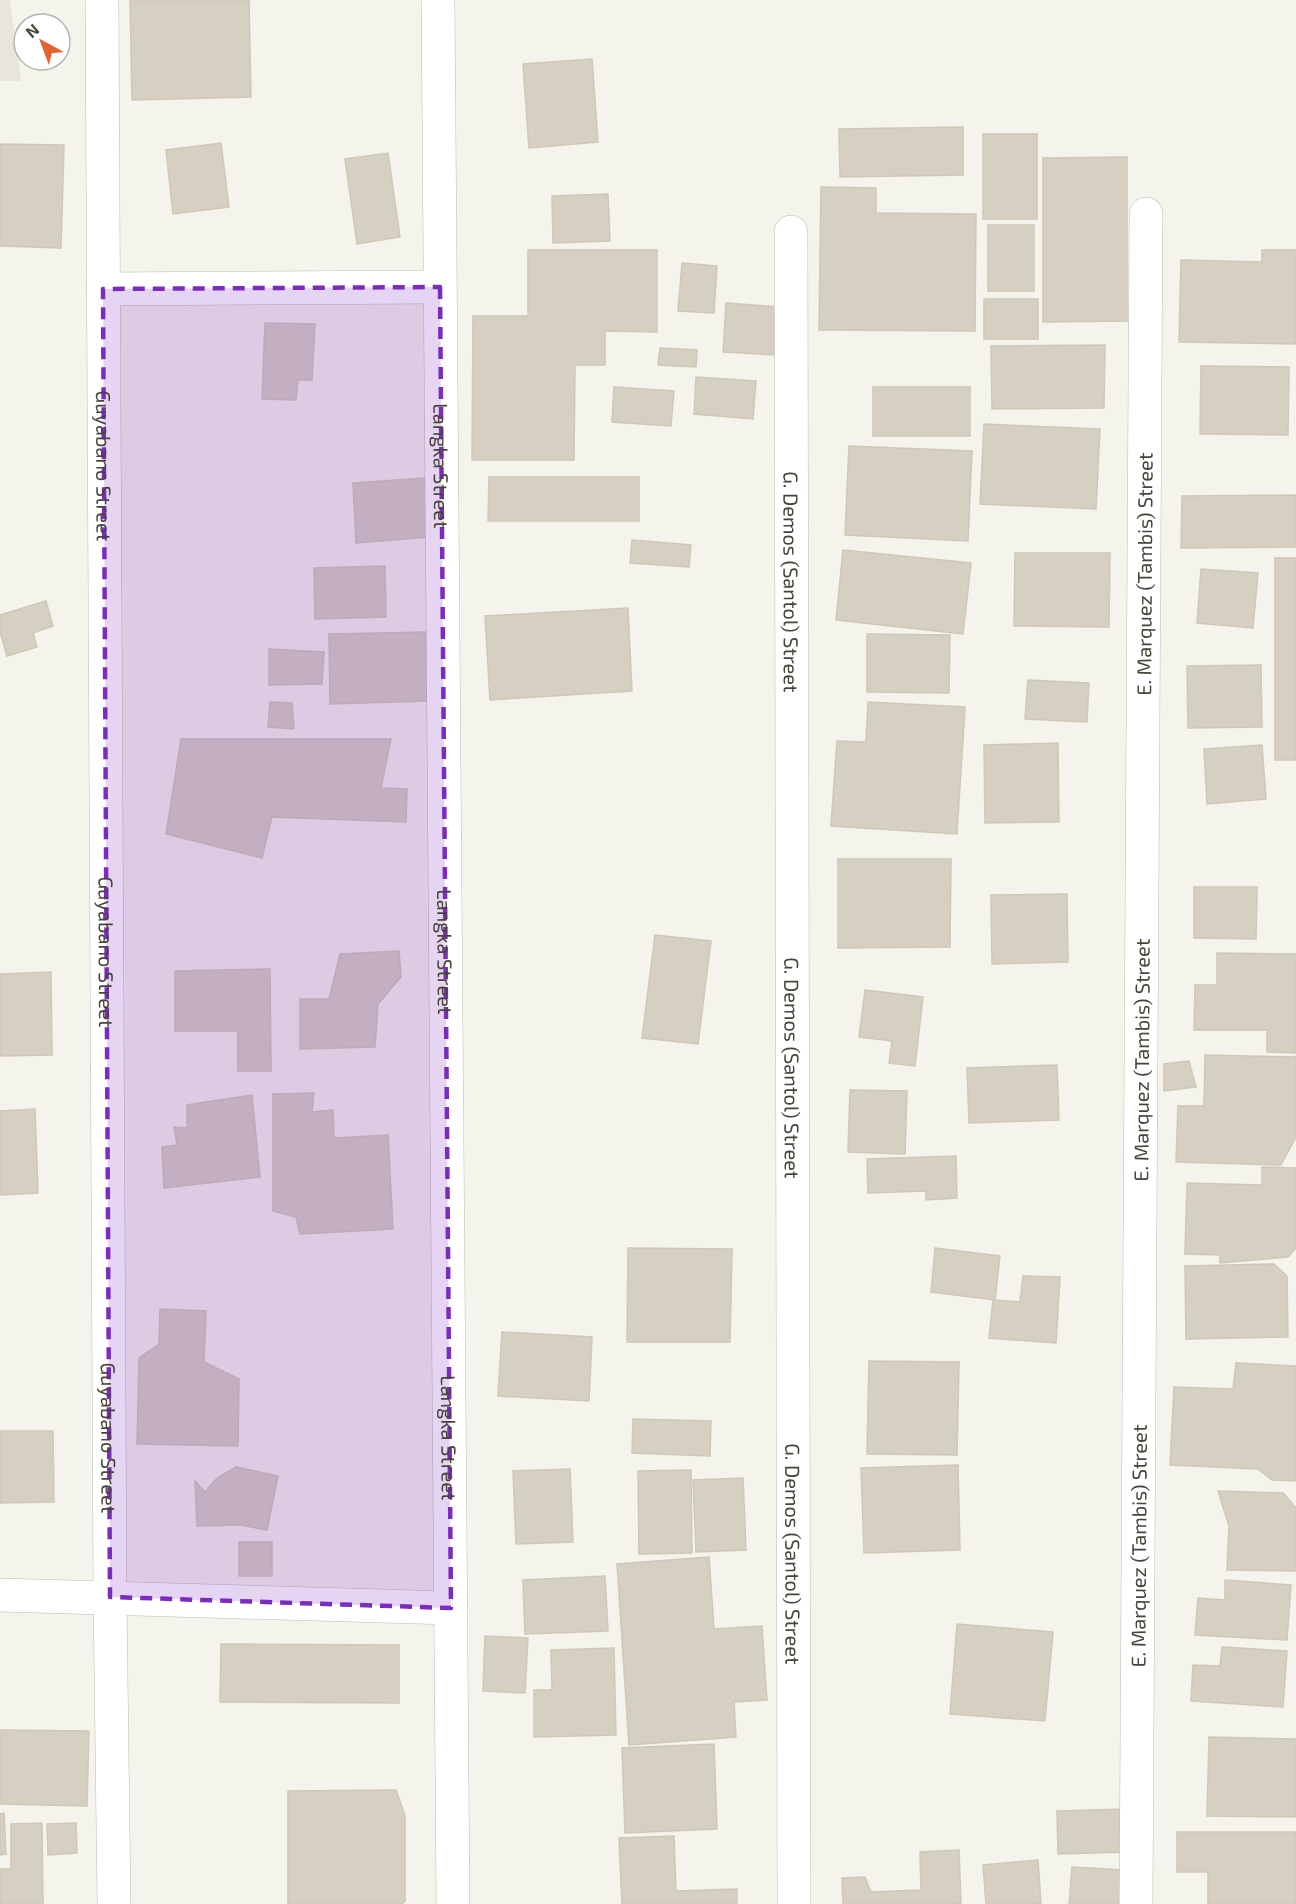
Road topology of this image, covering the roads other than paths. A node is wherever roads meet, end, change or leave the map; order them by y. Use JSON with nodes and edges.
{"nodes":[{"id":1,"x":102,"y":0,"type":"edge"},
{"id":2,"x":438,"y":0,"type":"edge"},
{"id":3,"x":1146,"y":214,"type":"dead end"},
{"id":4,"x":791,"y":232,"type":"dead end"},
{"id":5,"x":441,"y":287,"type":"junction"},
{"id":6,"x":103,"y":289,"type":"junction"},
{"id":7,"x":0,"y":1595,"type":"edge"},
{"id":8,"x":110,"y":1598,"type":"junction"},
{"id":9,"x":451,"y":1608,"type":"junction"},
{"id":10,"x":114,"y":1904,"type":"edge"},
{"id":11,"x":453,"y":1904,"type":"edge"},
{"id":12,"x":794,"y":1904,"type":"edge"},
{"id":13,"x":1136,"y":1904,"type":"edge"}],
"edges":[{"from":1,"to":6,"type":"street","name":"Guyabano Street"},
{"from":2,"to":5,"type":"street","name":"Langka Street"},
{"from":3,"to":13,"type":"street","name":"E. Marquez (Tambis) Street"},
{"from":4,"to":12,"type":"street","name":"G. Demos (Santol) Street"},
{"from":5,"to":6,"type":"street"},
{"from":5,"to":9,"type":"street","name":"Langka Street"},
{"from":6,"to":8,"type":"street","name":"Guyabano Street"},
{"from":7,"to":8,"type":"street"},
{"from":8,"to":9,"type":"street"},
{"from":8,"to":10,"type":"street","name":"Guyabano Street"},
{"from":9,"to":11,"type":"street","name":"Langka Street"}]}
